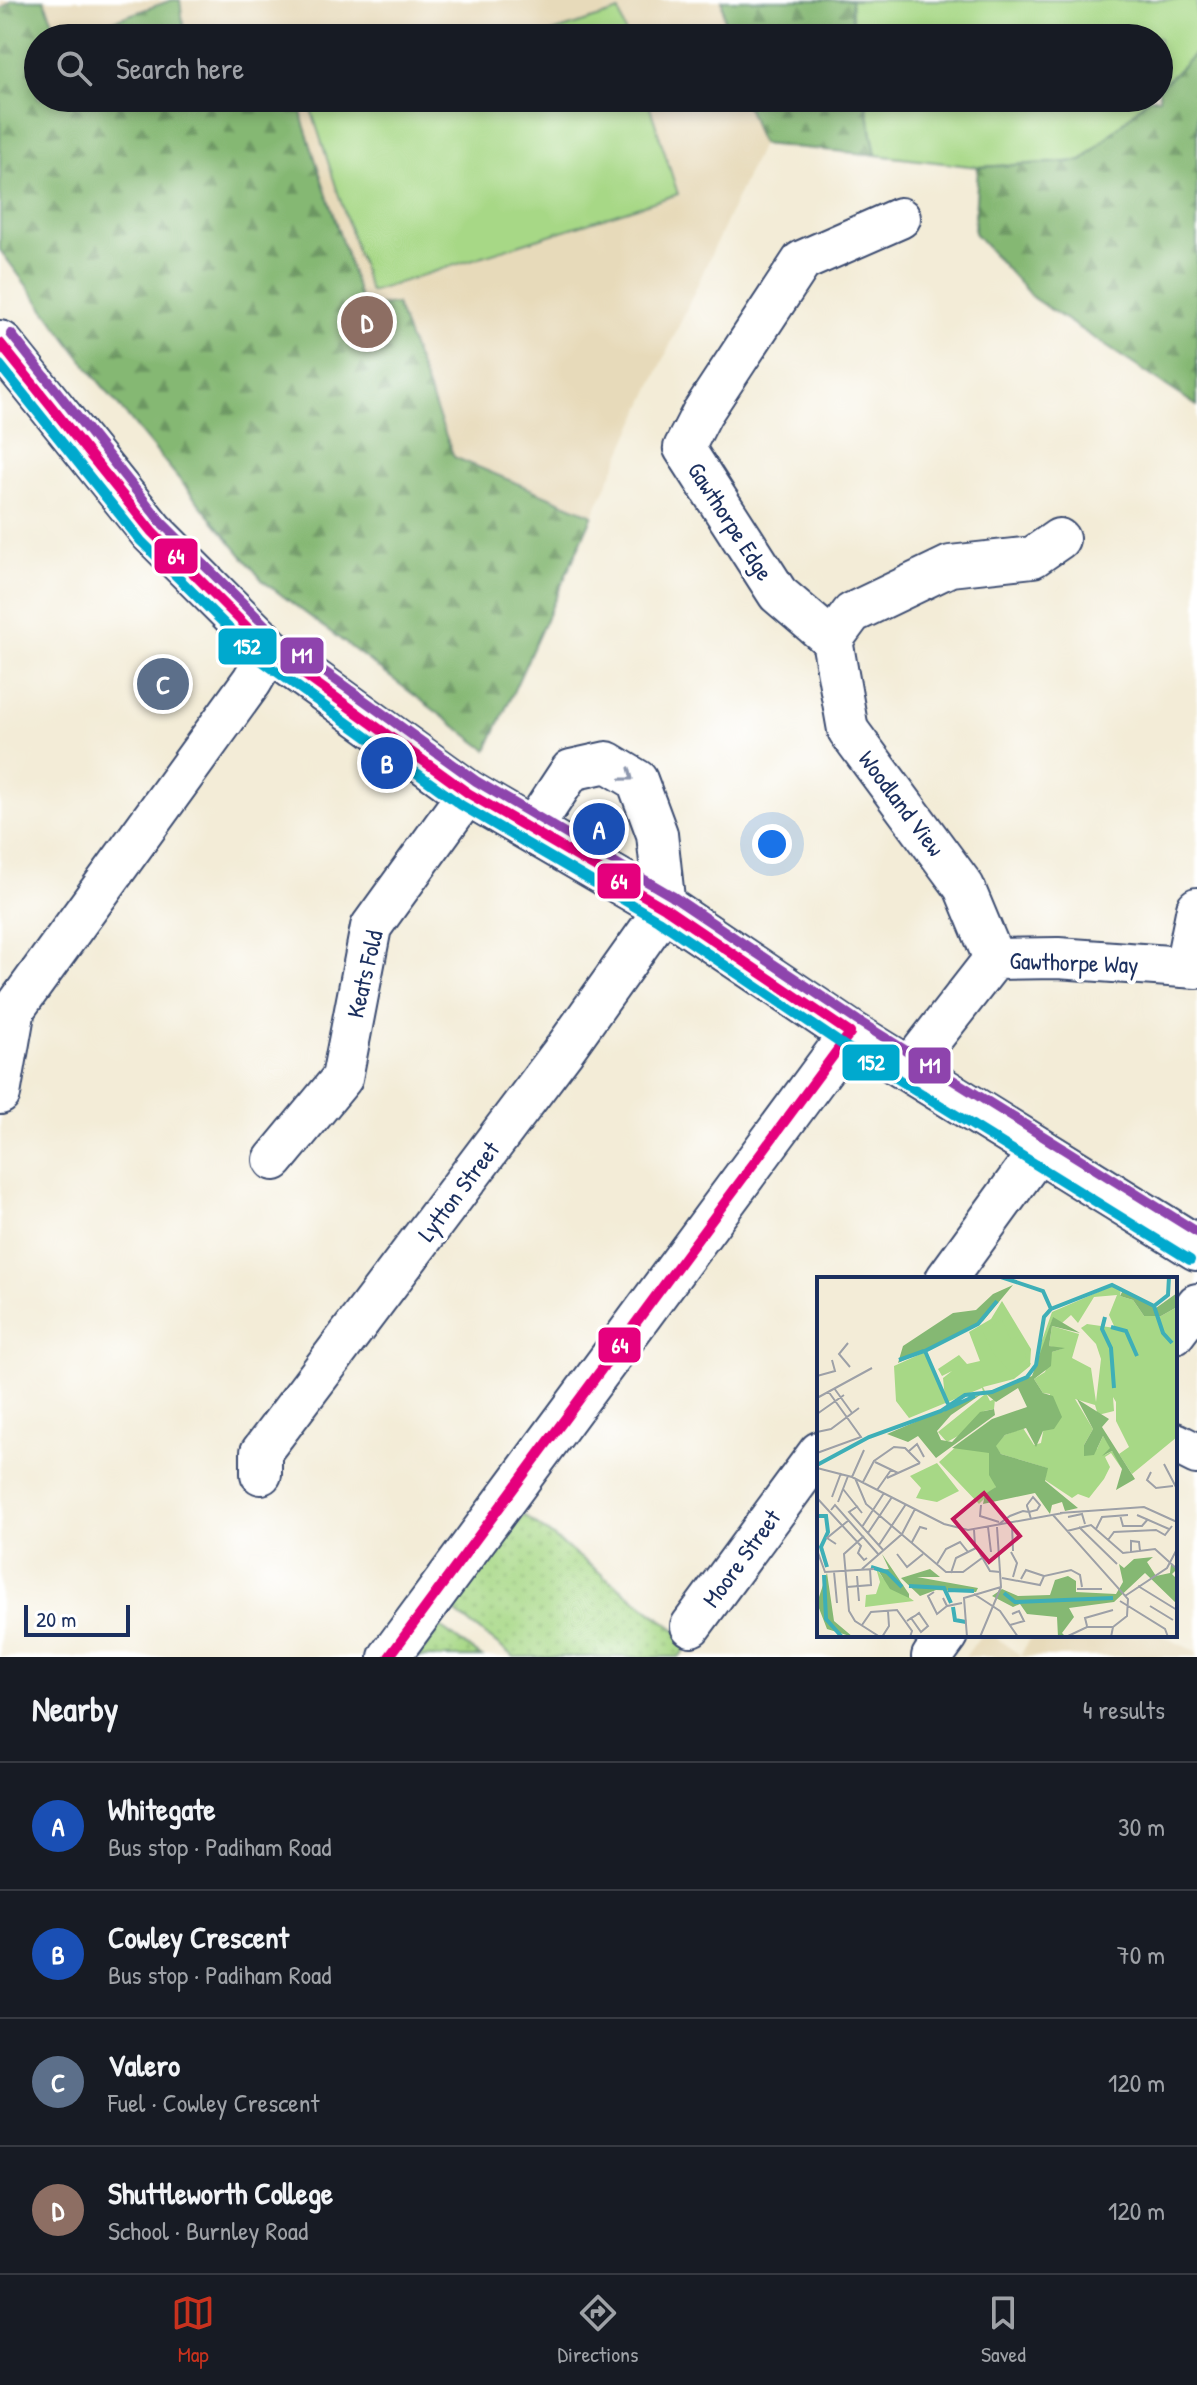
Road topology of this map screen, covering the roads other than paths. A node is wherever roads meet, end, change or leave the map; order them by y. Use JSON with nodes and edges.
{"nodes":[{"id":1,"x":900,"y":218,"type":"dead end"},
{"id":2,"x":0,"y":343,"type":"edge"},
{"id":3,"x":1059,"y":539,"type":"dead end"},
{"id":4,"x":832,"y":640,"type":"junction"},
{"id":5,"x":270,"y":650,"type":"junction"},
{"id":6,"x":468,"y":793,"type":"junction"},
{"id":7,"x":532,"y":829,"type":"junction"},
{"id":8,"x":665,"y":908,"type":"junction"},
{"id":9,"x":1197,"y":908,"type":"edge"},
{"id":10,"x":994,"y":959,"type":"junction"},
{"id":11,"x":1191,"y":968,"type":"edge"},
{"id":12,"x":850,"y":1033,"type":"junction"},
{"id":13,"x":909,"y":1068,"type":"junction"},
{"id":14,"x":0,"y":1092,"type":"edge"},
{"id":15,"x":1039,"y":1151,"type":"junction"},
{"id":16,"x":274,"y":1160,"type":"dead end"},
{"id":17,"x":1197,"y":1248,"type":"edge"},
{"id":18,"x":947,"y":1277,"type":"edge"},
{"id":19,"x":1197,"y":1304,"type":"edge"},
{"id":20,"x":1177,"y":1330,"type":"edge"},
{"id":21,"x":1177,"y":1444,"type":"edge"},
{"id":22,"x":1197,"y":1454,"type":"edge"},
{"id":23,"x":817,"y":1455,"type":"edge"},
{"id":24,"x":261,"y":1474,"type":"dead end"},
{"id":25,"x":691,"y":1626,"type":"dead end"},
{"id":26,"x":947,"y":1637,"type":"edge"},
{"id":27,"x":389,"y":1657,"type":"edge"},
{"id":28,"x":932,"y":1657,"type":"edge"}],
"edges":[{"from":1,"to":4,"type":"street","name":"Gawthorpe Edge"},
{"from":2,"to":5,"type":"main road"},
{"from":3,"to":4,"type":"street"},
{"from":4,"to":10,"type":"street","name":"Woodland View"},
{"from":5,"to":6,"type":"main road"},
{"from":5,"to":14,"type":"street"},
{"from":6,"to":7,"type":"main road"},
{"from":6,"to":16,"type":"street","name":"Keats Fold"},
{"from":7,"to":8,"type":"main road"},
{"from":7,"to":8,"type":"street","one_way":true},
{"from":8,"to":12,"type":"main road"},
{"from":8,"to":24,"type":"street","name":"Lytton Street"},
{"from":9,"to":11,"type":"street"},
{"from":10,"to":11,"type":"street","name":"Gawthorpe Way"},
{"from":10,"to":13,"type":"street","name":"Gawthorpe Way"},
{"from":12,"to":13,"type":"main road"},
{"from":12,"to":27,"type":"street"},
{"from":13,"to":15,"type":"main road"},
{"from":15,"to":17,"type":"main road"},
{"from":15,"to":18,"type":"street"},
{"from":19,"to":20,"type":"street"},
{"from":21,"to":22,"type":"street"},
{"from":23,"to":25,"type":"street","name":"Moore Street"},
{"from":26,"to":28,"type":"street"}]}
